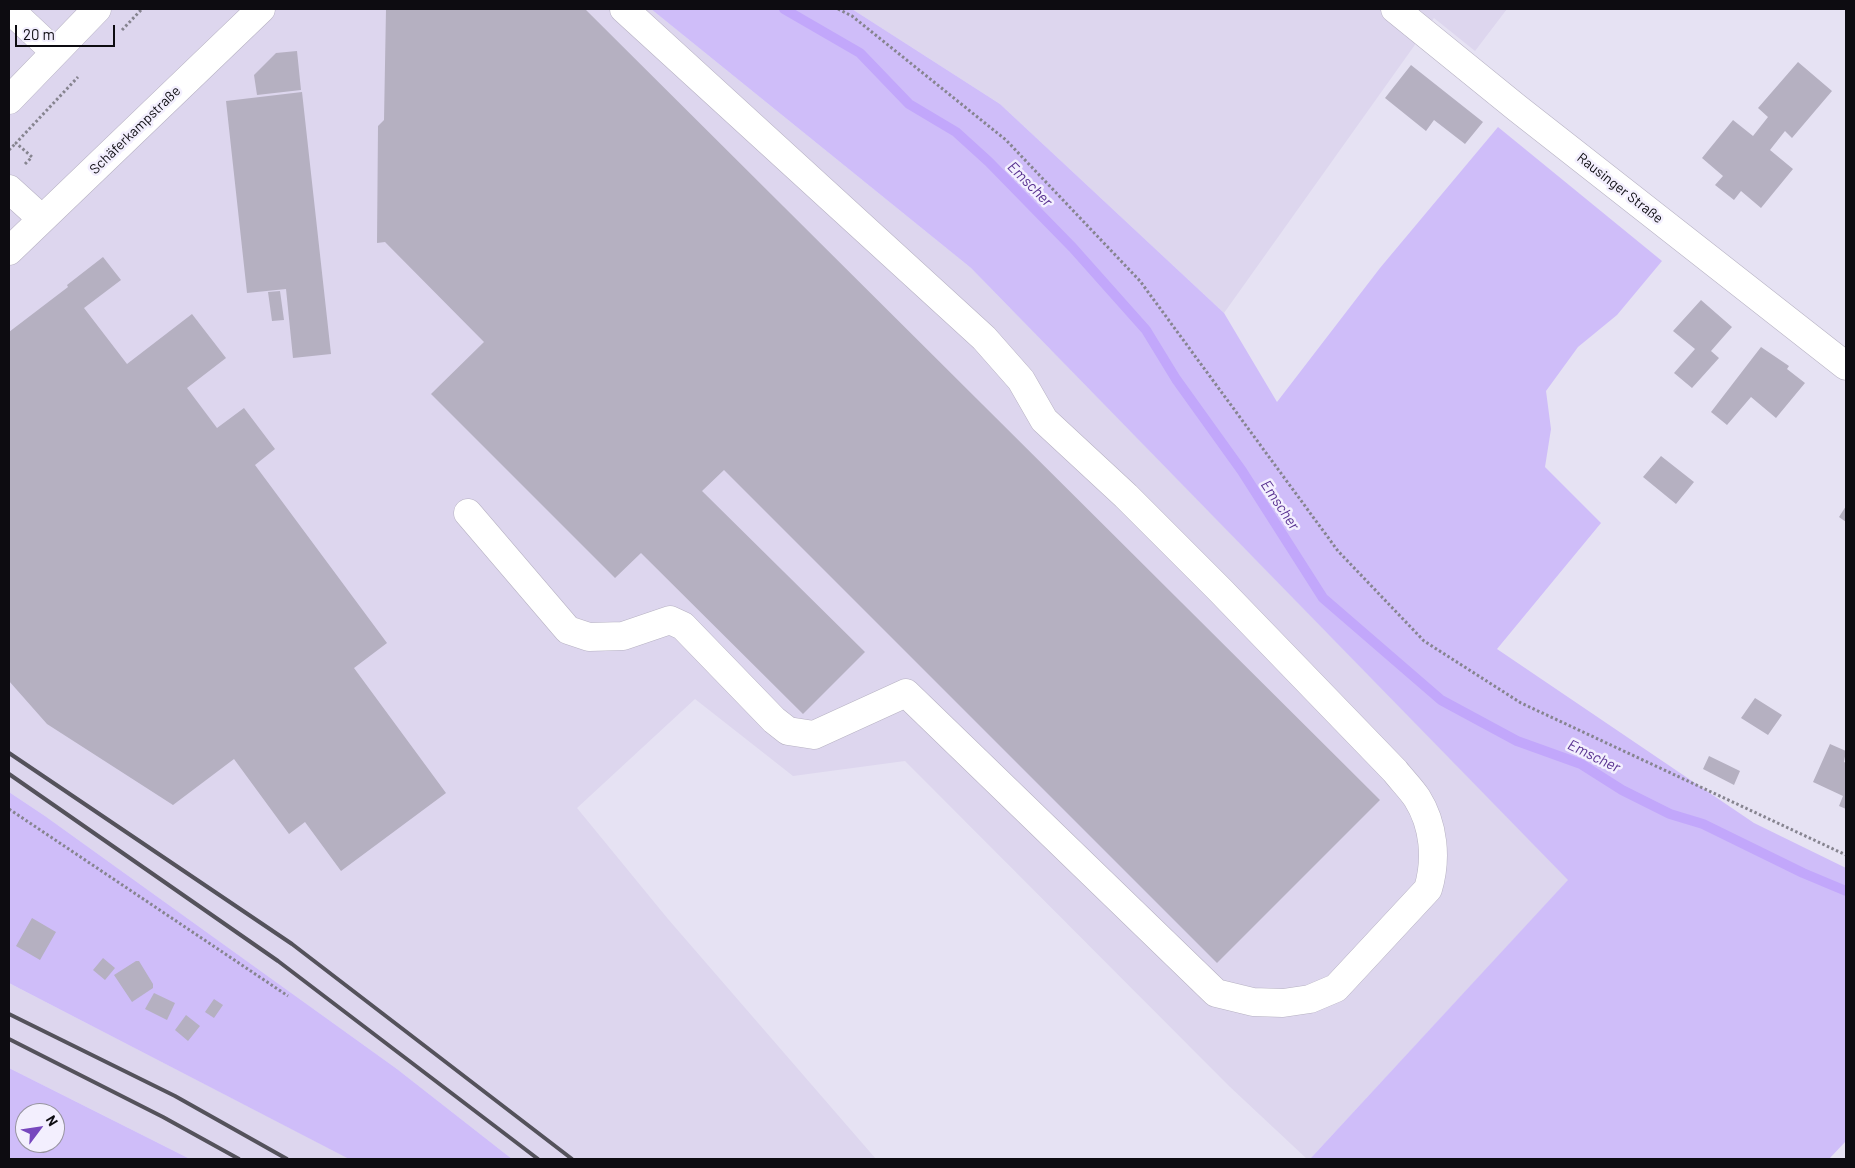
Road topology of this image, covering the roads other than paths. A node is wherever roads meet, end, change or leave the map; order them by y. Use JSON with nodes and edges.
{"nodes":[{"id":1,"x":10,"y":9,"type":"edge"},
{"id":2,"x":97,"y":9,"type":"edge"},
{"id":3,"x":261,"y":9,"type":"edge"},
{"id":4,"x":624,"y":9,"type":"edge"},
{"id":5,"x":1395,"y":9,"type":"edge"},
{"id":6,"x":55,"y":52,"type":"junction"},
{"id":7,"x":9,"y":100,"type":"edge"},
{"id":8,"x":15,"y":179,"type":"edge"},
{"id":9,"x":42,"y":219,"type":"junction"},
{"id":10,"x":9,"y":251,"type":"edge"},
{"id":11,"x":1846,"y":366,"type":"edge"},
{"id":12,"x":468,"y":513,"type":"dead end"}],
"edges":[{"from":1,"to":6,"type":"street"},
{"from":2,"to":6,"type":"street"},
{"from":3,"to":9,"type":"street","name":"Schäferkampstraße"},
{"from":4,"to":12,"type":"street"},
{"from":5,"to":11,"type":"street","name":"Rausinger Straße"},
{"from":6,"to":7,"type":"street"},
{"from":8,"to":9,"type":"street"},
{"from":9,"to":10,"type":"street","name":"Schäferkampstraße"}]}
